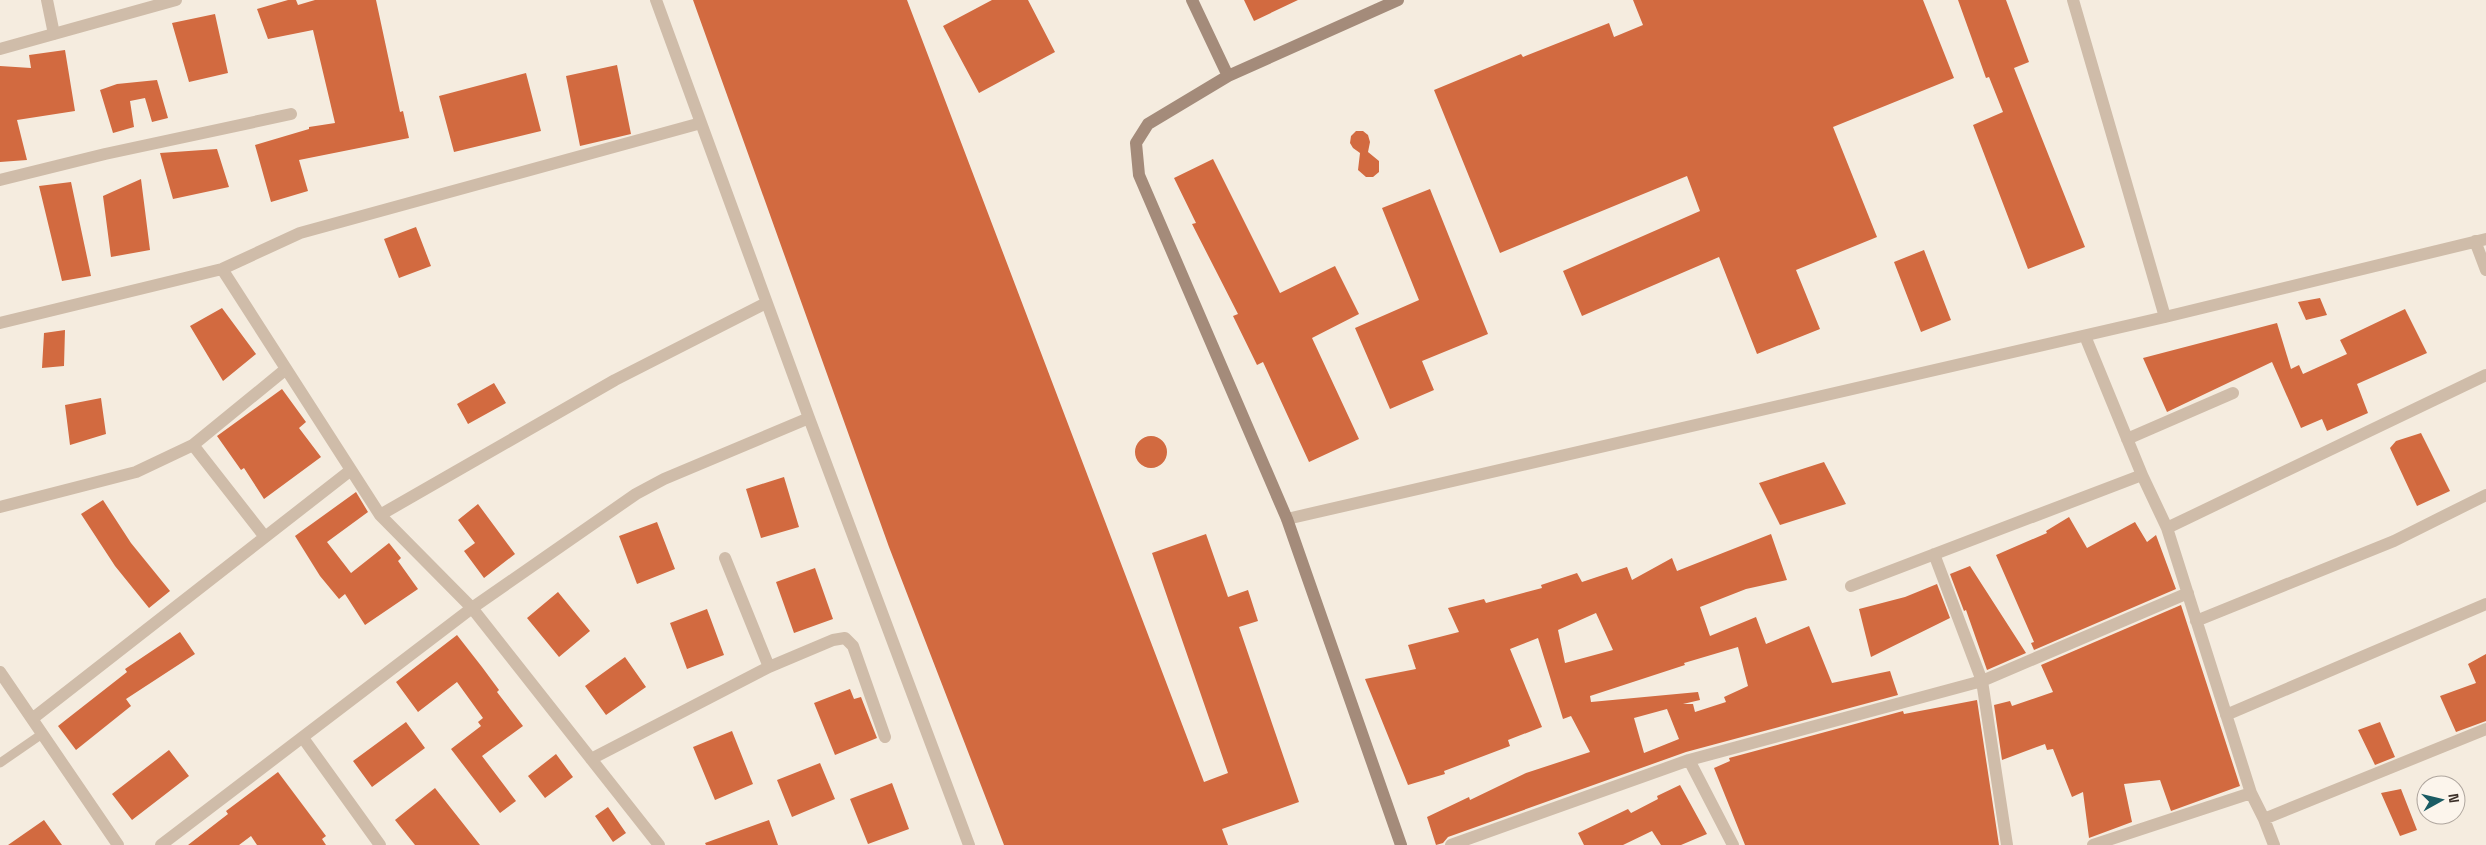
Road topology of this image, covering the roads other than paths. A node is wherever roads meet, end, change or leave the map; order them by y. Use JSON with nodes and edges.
{"nodes":[{"id":1,"x":47,"y":0,"type":"edge"},
{"id":2,"x":176,"y":0,"type":"edge"},
{"id":3,"x":656,"y":0,"type":"edge"},
{"id":4,"x":1192,"y":0,"type":"edge"},
{"id":5,"x":1398,"y":0,"type":"edge"},
{"id":6,"x":2073,"y":0,"type":"edge"},
{"id":7,"x":54,"y":34,"type":"junction"},
{"id":8,"x":0,"y":49,"type":"edge"},
{"id":9,"x":1228,"y":76,"type":"junction"},
{"id":10,"x":291,"y":114,"type":"dead end"},
{"id":11,"x":701,"y":124,"type":"junction"},
{"id":12,"x":0,"y":180,"type":"edge"},
{"id":13,"x":2480,"y":240,"type":"edge"},
{"id":14,"x":222,"y":269,"type":"junction"},
{"id":15,"x":2486,"y":270,"type":"edge"},
{"id":16,"x":766,"y":302,"type":"junction"},
{"id":17,"x":2165,"y":317,"type":"junction"},
{"id":18,"x":0,"y":324,"type":"edge"},
{"id":19,"x":2084,"y":336,"type":"junction"},
{"id":20,"x":286,"y":369,"type":"junction"},
{"id":21,"x":2486,"y":375,"type":"edge"},
{"id":22,"x":2233,"y":393,"type":"dead end"},
{"id":23,"x":809,"y":418,"type":"junction"},
{"id":24,"x":2127,"y":439,"type":"junction"},
{"id":25,"x":194,"y":445,"type":"junction"},
{"id":26,"x":351,"y":470,"type":"junction"},
{"id":27,"x":2142,"y":475,"type":"junction"},
{"id":28,"x":2486,"y":495,"type":"edge"},
{"id":29,"x":0,"y":507,"type":"edge"},
{"id":30,"x":380,"y":515,"type":"junction"},
{"id":31,"x":1287,"y":519,"type":"junction"},
{"id":32,"x":2167,"y":528,"type":"junction"},
{"id":33,"x":265,"y":537,"type":"junction"},
{"id":34,"x":1934,"y":554,"type":"junction"},
{"id":35,"x":725,"y":558,"type":"dead end"},
{"id":36,"x":1851,"y":586,"type":"dead end"},
{"id":37,"x":2188,"y":594,"type":"junction"},
{"id":38,"x":2486,"y":604,"type":"edge"},
{"id":39,"x":472,"y":608,"type":"junction"},
{"id":40,"x":2196,"y":621,"type":"junction"},
{"id":41,"x":769,"y":668,"type":"junction"},
{"id":42,"x":0,"y":672,"type":"edge"},
{"id":43,"x":1982,"y":681,"type":"junction"},
{"id":44,"x":2226,"y":715,"type":"junction"},
{"id":45,"x":32,"y":719,"type":"junction"},
{"id":46,"x":2486,"y":729,"type":"edge"},
{"id":47,"x":42,"y":734,"type":"junction"},
{"id":48,"x":885,"y":737,"type":"dead end"},
{"id":49,"x":303,"y":738,"type":"junction"},
{"id":50,"x":591,"y":759,"type":"junction"},
{"id":51,"x":1689,"y":760,"type":"junction"},
{"id":52,"x":0,"y":763,"type":"edge"},
{"id":53,"x":2251,"y":793,"type":"junction"},
{"id":54,"x":2264,"y":819,"type":"junction"},
{"id":55,"x":118,"y":845,"type":"edge"},
{"id":56,"x":161,"y":845,"type":"edge"},
{"id":57,"x":380,"y":845,"type":"edge"},
{"id":58,"x":659,"y":845,"type":"edge"},
{"id":59,"x":969,"y":845,"type":"edge"},
{"id":60,"x":1401,"y":845,"type":"edge"},
{"id":61,"x":1451,"y":845,"type":"edge"},
{"id":62,"x":1732,"y":845,"type":"edge"},
{"id":63,"x":2007,"y":845,"type":"edge"},
{"id":64,"x":2093,"y":845,"type":"edge"},
{"id":65,"x":2274,"y":845,"type":"edge"}],
"edges":[{"from":1,"to":7,"type":"street"},
{"from":2,"to":7,"type":"street"},
{"from":3,"to":11,"type":"street"},
{"from":4,"to":9,"type":"street"},
{"from":5,"to":9,"type":"street"},
{"from":6,"to":17,"type":"street"},
{"from":7,"to":8,"type":"street"},
{"from":9,"to":31,"type":"street"},
{"from":10,"to":12,"type":"street"},
{"from":11,"to":14,"type":"street"},
{"from":11,"to":16,"type":"street"},
{"from":13,"to":15,"type":"street"},
{"from":13,"to":17,"type":"street"},
{"from":14,"to":18,"type":"street"},
{"from":14,"to":20,"type":"street"},
{"from":16,"to":23,"type":"street"},
{"from":16,"to":30,"type":"street"},
{"from":17,"to":19,"type":"street"},
{"from":19,"to":24,"type":"street"},
{"from":19,"to":31,"type":"street"},
{"from":20,"to":25,"type":"street"},
{"from":20,"to":26,"type":"street"},
{"from":21,"to":32,"type":"street"},
{"from":22,"to":24,"type":"street"},
{"from":23,"to":39,"type":"street"},
{"from":23,"to":59,"type":"street"},
{"from":24,"to":27,"type":"street"},
{"from":25,"to":29,"type":"street"},
{"from":25,"to":33,"type":"street"},
{"from":26,"to":30,"type":"street"},
{"from":26,"to":33,"type":"street"},
{"from":27,"to":32,"type":"street"},
{"from":27,"to":34,"type":"street"},
{"from":28,"to":40,"type":"street"},
{"from":30,"to":39,"type":"street"},
{"from":31,"to":60,"type":"street"},
{"from":32,"to":37,"type":"street"},
{"from":33,"to":45,"type":"street"},
{"from":34,"to":36,"type":"street"},
{"from":34,"to":43,"type":"street"},
{"from":35,"to":41,"type":"street"},
{"from":37,"to":40,"type":"street"},
{"from":37,"to":43,"type":"street"},
{"from":38,"to":44,"type":"street"},
{"from":39,"to":49,"type":"street"},
{"from":39,"to":50,"type":"street"},
{"from":40,"to":44,"type":"street"},
{"from":41,"to":48,"type":"street"},
{"from":41,"to":50,"type":"street"},
{"from":42,"to":45,"type":"street"},
{"from":43,"to":51,"type":"street"},
{"from":43,"to":63,"type":"street"},
{"from":44,"to":53,"type":"street"},
{"from":45,"to":47,"type":"street"},
{"from":46,"to":54,"type":"street"},
{"from":47,"to":52,"type":"lane"},
{"from":47,"to":55,"type":"street"},
{"from":49,"to":56,"type":"street"},
{"from":49,"to":57,"type":"street"},
{"from":50,"to":58,"type":"street"},
{"from":51,"to":61,"type":"street"},
{"from":51,"to":62,"type":"street"},
{"from":53,"to":54,"type":"street"},
{"from":53,"to":64,"type":"street"},
{"from":54,"to":65,"type":"street"}]}
